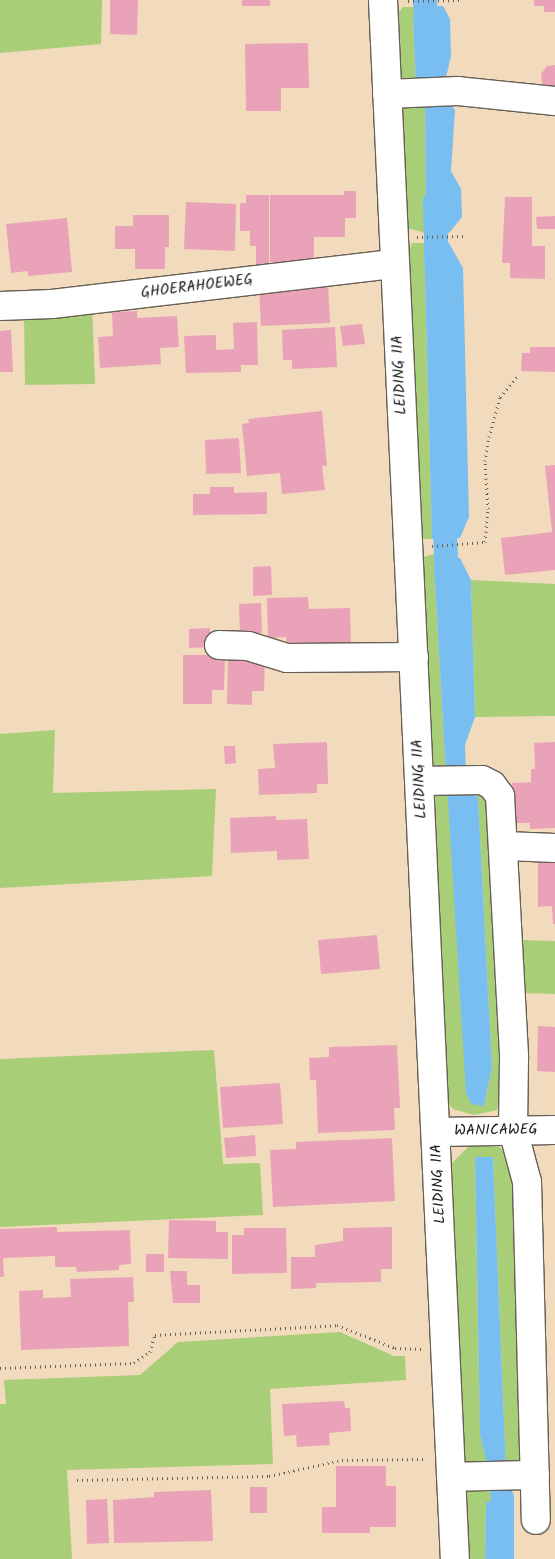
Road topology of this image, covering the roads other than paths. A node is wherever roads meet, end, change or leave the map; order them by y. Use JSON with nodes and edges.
{"nodes":[{"id":1,"x":383,"y":1,"type":"edge"},
{"id":2,"x":387,"y":94,"type":"junction"},
{"id":3,"x":555,"y":101,"type":"edge"},
{"id":4,"x":394,"y":251,"type":"junction"},
{"id":5,"x":0,"y":306,"type":"edge"},
{"id":6,"x":219,"y":645,"type":"dead end"},
{"id":7,"x":414,"y":657,"type":"junction"},
{"id":8,"x":426,"y":781,"type":"junction"},
{"id":9,"x":505,"y":846,"type":"junction"},
{"id":10,"x":555,"y":848,"type":"edge"},
{"id":11,"x":513,"y":1130,"type":"junction"},
{"id":12,"x":555,"y":1130,"type":"edge"},
{"id":13,"x":436,"y":1132,"type":"junction"},
{"id":14,"x":544,"y":1428,"type":"edge"},
{"id":15,"x":450,"y":1468,"type":"junction"},
{"id":16,"x":535,"y":1475,"type":"junction"},
{"id":17,"x":536,"y":1520,"type":"dead end"},
{"id":18,"x":455,"y":1559,"type":"edge"}],
"edges":[{"from":1,"to":2,"type":"street","name":"LEIDING 11A"},
{"from":2,"to":3,"type":"street"},
{"from":2,"to":4,"type":"street","name":"LEIDING 11A"},
{"from":4,"to":5,"type":"street","name":"GHOERAHOEWEG"},
{"from":4,"to":7,"type":"street","name":"LEIDING 11A"},
{"from":6,"to":7,"type":"street"},
{"from":7,"to":8,"type":"street","name":"LEIDING 11A"},
{"from":8,"to":9,"type":"street"},
{"from":8,"to":13,"type":"street","name":"LEIDING 11A"},
{"from":9,"to":10,"type":"street"},
{"from":9,"to":11,"type":"street"},
{"from":11,"to":12,"type":"street","name":"WANICAWEG"},
{"from":11,"to":13,"type":"street","name":"WANICAWEG"},
{"from":11,"to":14,"type":"street"},
{"from":13,"to":15,"type":"street","name":"LEIDING 11A"},
{"from":14,"to":16,"type":"street"},
{"from":15,"to":16,"type":"street"},
{"from":15,"to":18,"type":"street","name":"LEIDING 11A"},
{"from":16,"to":17,"type":"street"}]}
